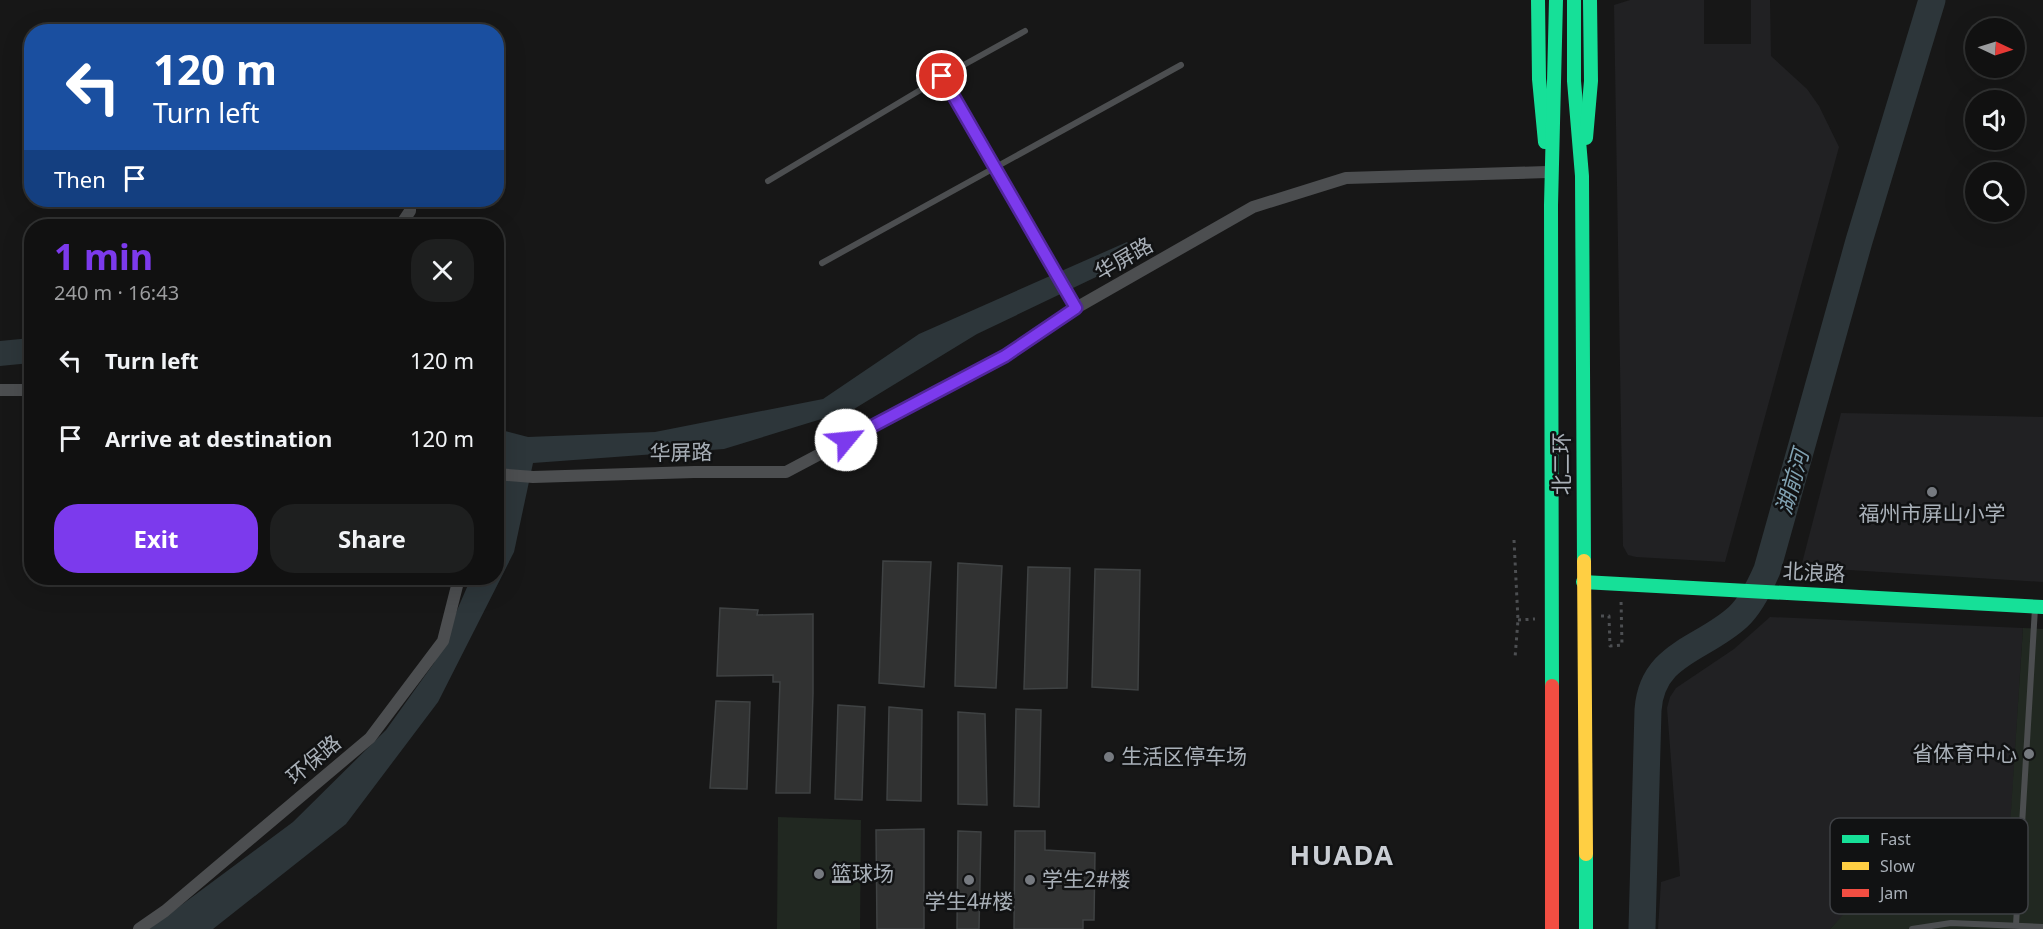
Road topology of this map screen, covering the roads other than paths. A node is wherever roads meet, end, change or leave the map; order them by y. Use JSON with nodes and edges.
{"nodes":[{"id":1,"x":1538,"y":0,"type":"edge"},
{"id":2,"x":1556,"y":0,"type":"edge"},
{"id":3,"x":1574,"y":0,"type":"edge"},
{"id":4,"x":1590,"y":0,"type":"edge"},
{"id":5,"x":1025,"y":31,"type":"dead end"},
{"id":6,"x":1181,"y":64,"type":"dead end"},
{"id":7,"x":942,"y":76,"type":"junction"},
{"id":8,"x":995,"y":167,"type":"junction"},
{"id":9,"x":1548,"y":172,"type":"junction"},
{"id":10,"x":1582,"y":176,"type":"junction"},
{"id":11,"x":768,"y":181,"type":"dead end"},
{"id":12,"x":1551,"y":206,"type":"junction"},
{"id":13,"x":822,"y":263,"type":"dead end"},
{"id":14,"x":1076,"y":308,"type":"junction"},
{"id":15,"x":0,"y":390,"type":"edge"},
{"id":16,"x":24,"y":390,"type":"edge"},
{"id":17,"x":504,"y":475,"type":"edge"},
{"id":18,"x":1583,"y":582,"type":"junction"},
{"id":19,"x":457,"y":585,"type":"edge"},
{"id":20,"x":2039,"y":607,"type":"edge"},
{"id":21,"x":2022,"y":818,"type":"edge"},
{"id":22,"x":2017,"y":914,"type":"edge"},
{"id":23,"x":2016,"y":926,"type":"junction"},
{"id":24,"x":2043,"y":927,"type":"edge"},
{"id":25,"x":139,"y":929,"type":"edge"},
{"id":26,"x":1552,"y":929,"type":"edge"},
{"id":27,"x":1586,"y":929,"type":"edge"},
{"id":28,"x":1912,"y":929,"type":"edge"}],
"edges":[{"from":1,"to":9,"type":"main road"},
{"from":2,"to":12,"type":"main road","name":"北二环"},
{"from":3,"to":10,"type":"main road","name":"北二环"},
{"from":4,"to":10,"type":"main road"},
{"from":5,"to":7,"type":"lane"},
{"from":6,"to":8,"type":"lane"},
{"from":7,"to":8,"type":"lane"},
{"from":7,"to":11,"type":"lane"},
{"from":8,"to":13,"type":"lane"},
{"from":8,"to":14,"type":"lane"},
{"from":9,"to":12,"type":"main road"},
{"from":9,"to":14,"type":"street","name":"华屏路"},
{"from":10,"to":18,"type":"main road","name":"北二环"},
{"from":12,"to":26,"type":"main road","name":"北二环"},
{"from":14,"to":17,"type":"street","name":"华屏路"},
{"from":15,"to":16,"type":"street"},
{"from":18,"to":20,"type":"main road","name":"北浪路"},
{"from":18,"to":27,"type":"main road","name":"北二环"},
{"from":19,"to":25,"type":"street","name":"环保路"},
{"from":20,"to":21,"type":"lane"},
{"from":22,"to":23,"type":"lane"},
{"from":23,"to":24,"type":"lane"},
{"from":23,"to":28,"type":"lane"}]}
